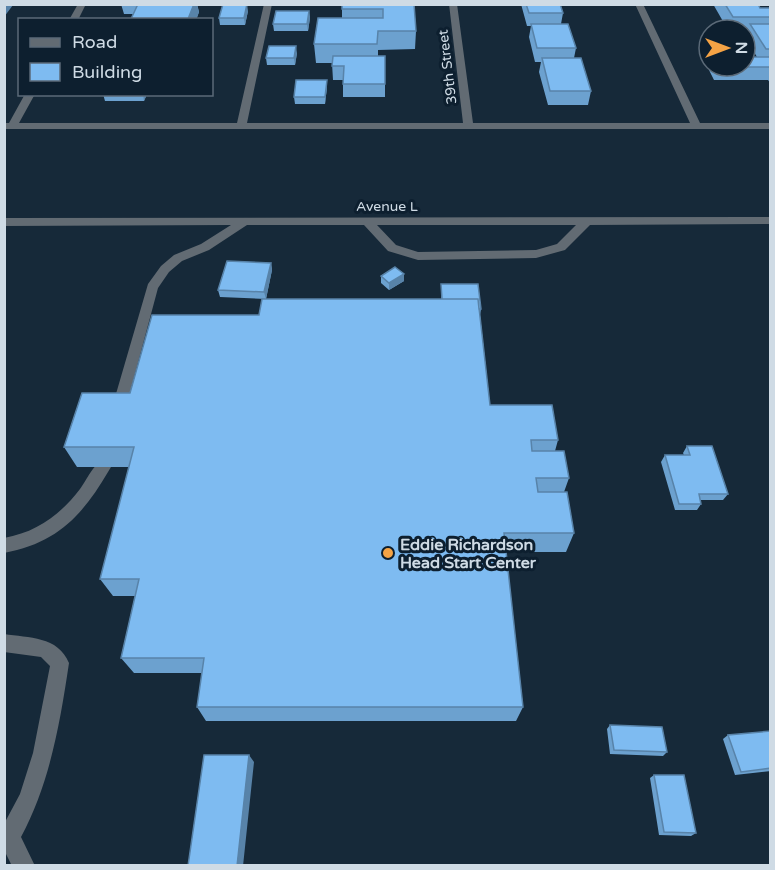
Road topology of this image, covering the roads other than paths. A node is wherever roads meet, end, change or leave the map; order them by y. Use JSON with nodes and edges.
{"nodes":[{"id":1,"x":82,"y":4,"type":"edge"},
{"id":2,"x":268,"y":4,"type":"edge"},
{"id":3,"x":453,"y":4,"type":"edge"},
{"id":4,"x":639,"y":4,"type":"edge"},
{"id":5,"x":74,"y":18,"type":"edge"},
{"id":6,"x":29,"y":96,"type":"edge"},
{"id":7,"x":8,"y":126,"type":"edge"},
{"id":8,"x":241,"y":126,"type":"junction"},
{"id":9,"x":468,"y":126,"type":"junction"},
{"id":10,"x":696,"y":126,"type":"junction"},
{"id":11,"x":771,"y":126,"type":"edge"},
{"id":12,"x":246,"y":221,"type":"junction"},
{"id":13,"x":367,"y":221,"type":"junction"},
{"id":14,"x":587,"y":221,"type":"junction"},
{"id":15,"x":771,"y":221,"type":"edge"},
{"id":16,"x":4,"y":222,"type":"edge"},
{"id":17,"x":117,"y":415,"type":"edge"},
{"id":18,"x":103,"y":467,"type":"edge"},
{"id":19,"x":4,"y":546,"type":"edge"},
{"id":20,"x":4,"y":643,"type":"edge"},
{"id":21,"x":7,"y":838,"type":"edge"},
{"id":22,"x":24,"y":866,"type":"edge"}],
"edges":[{"from":1,"to":5,"type":"street"},
{"from":2,"to":8,"type":"street"},
{"from":3,"to":9,"type":"street","name":"39th Street"},
{"from":4,"to":10,"type":"street"},
{"from":6,"to":7,"type":"street"},
{"from":7,"to":8,"type":"street"},
{"from":8,"to":9,"type":"street"},
{"from":9,"to":10,"type":"street"},
{"from":10,"to":11,"type":"street"},
{"from":12,"to":13,"type":"street","name":"Avenue L"},
{"from":12,"to":16,"type":"street","name":"Avenue L"},
{"from":12,"to":17,"type":"street"},
{"from":13,"to":14,"type":"street","name":"Avenue L"},
{"from":13,"to":14,"type":"street"},
{"from":14,"to":15,"type":"street","name":"Avenue L"},
{"from":18,"to":19,"type":"street"},
{"from":20,"to":21,"type":"street"},
{"from":21,"to":22,"type":"street"}]}
